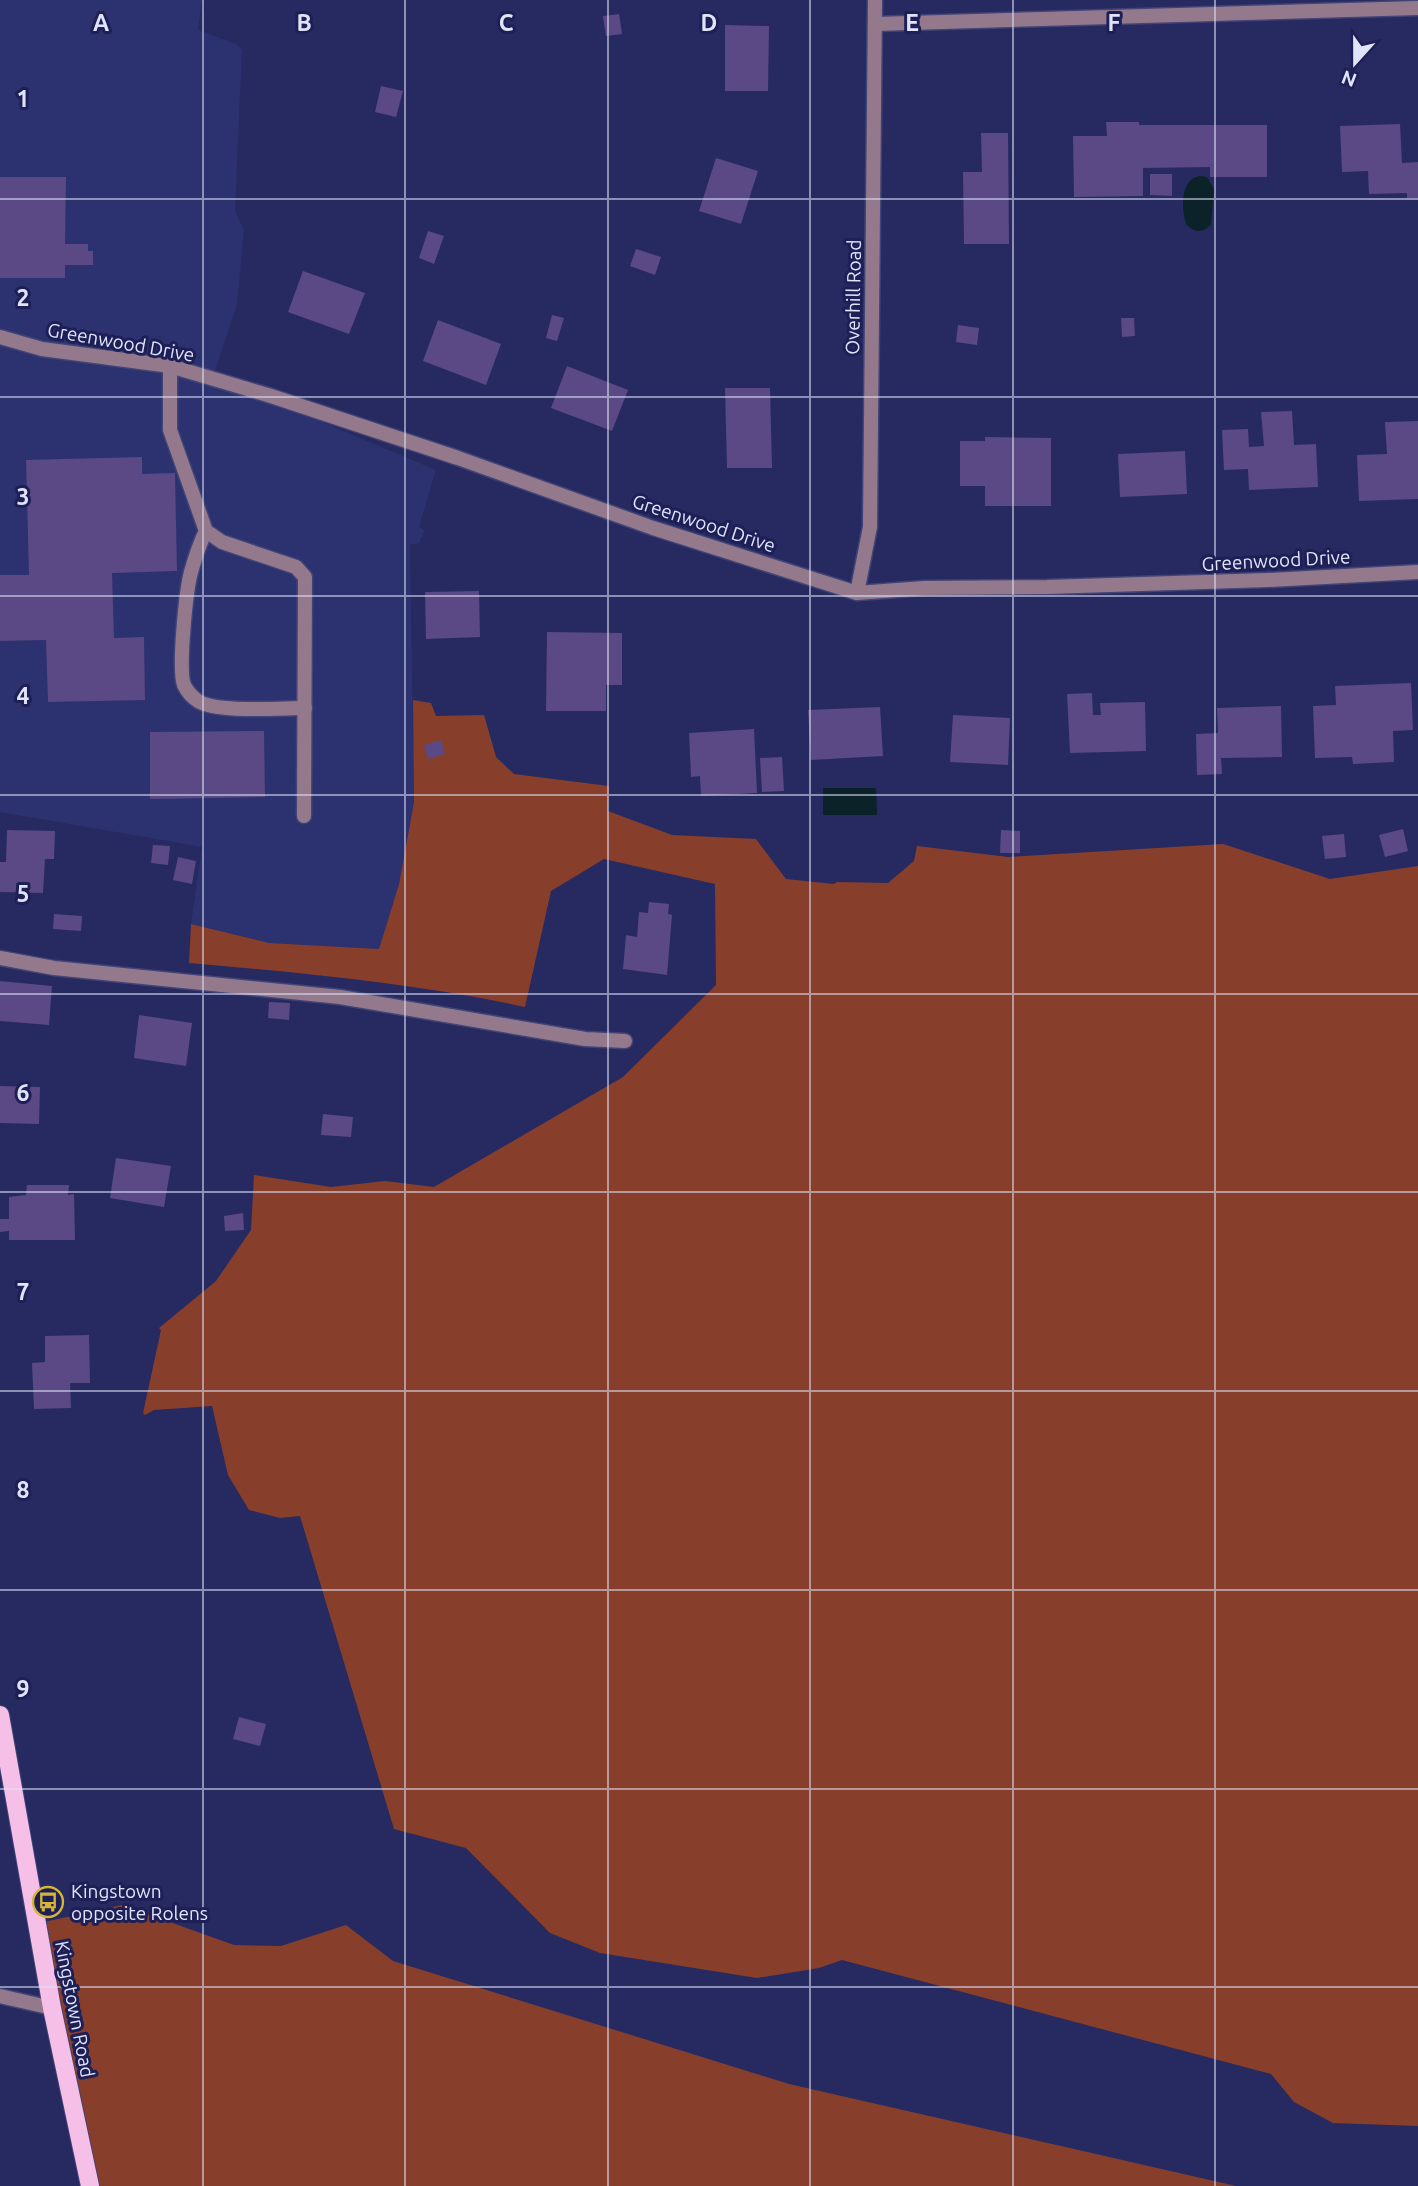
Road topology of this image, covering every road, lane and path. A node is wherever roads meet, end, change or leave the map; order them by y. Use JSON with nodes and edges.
{"nodes":[{"id":1,"x":875,"y":0,"type":"edge"},
{"id":2,"x":1418,"y":8,"type":"edge"},
{"id":3,"x":875,"y":24,"type":"junction"},
{"id":4,"x":0,"y":337,"type":"edge"},
{"id":5,"x":170,"y":366,"type":"junction"},
{"id":6,"x":206,"y":531,"type":"junction"},
{"id":7,"x":1418,"y":572,"type":"edge"},
{"id":8,"x":857,"y":593,"type":"junction"},
{"id":9,"x":304,"y":708,"type":"junction"},
{"id":10,"x":304,"y":816,"type":"dead end"},
{"id":11,"x":0,"y":958,"type":"edge"},
{"id":12,"x":625,"y":1041,"type":"dead end"},
{"id":13,"x":0,"y":1715,"type":"edge"},
{"id":14,"x":0,"y":1996,"type":"edge"},
{"id":15,"x":52,"y":2008,"type":"junction"},
{"id":16,"x":90,"y":2186,"type":"edge"}],
"edges":[{"from":1,"to":3,"type":"street","name":"Overhill Road"},
{"from":2,"to":3,"type":"street"},
{"from":3,"to":8,"type":"street","name":"Overhill Road"},
{"from":4,"to":5,"type":"street","name":"Greenwood Drive"},
{"from":5,"to":6,"type":"street"},
{"from":5,"to":8,"type":"street","name":"Greenwood Drive"},
{"from":6,"to":9,"type":"street"},
{"from":6,"to":9,"type":"street"},
{"from":7,"to":8,"type":"street","name":"Greenwood Drive"},
{"from":9,"to":10,"type":"street"},
{"from":11,"to":12,"type":"street"},
{"from":13,"to":15,"type":"main road","name":"Kingstown Road"},
{"from":14,"to":15,"type":"street"},
{"from":15,"to":16,"type":"main road","name":"Kingstown Road"}]}
